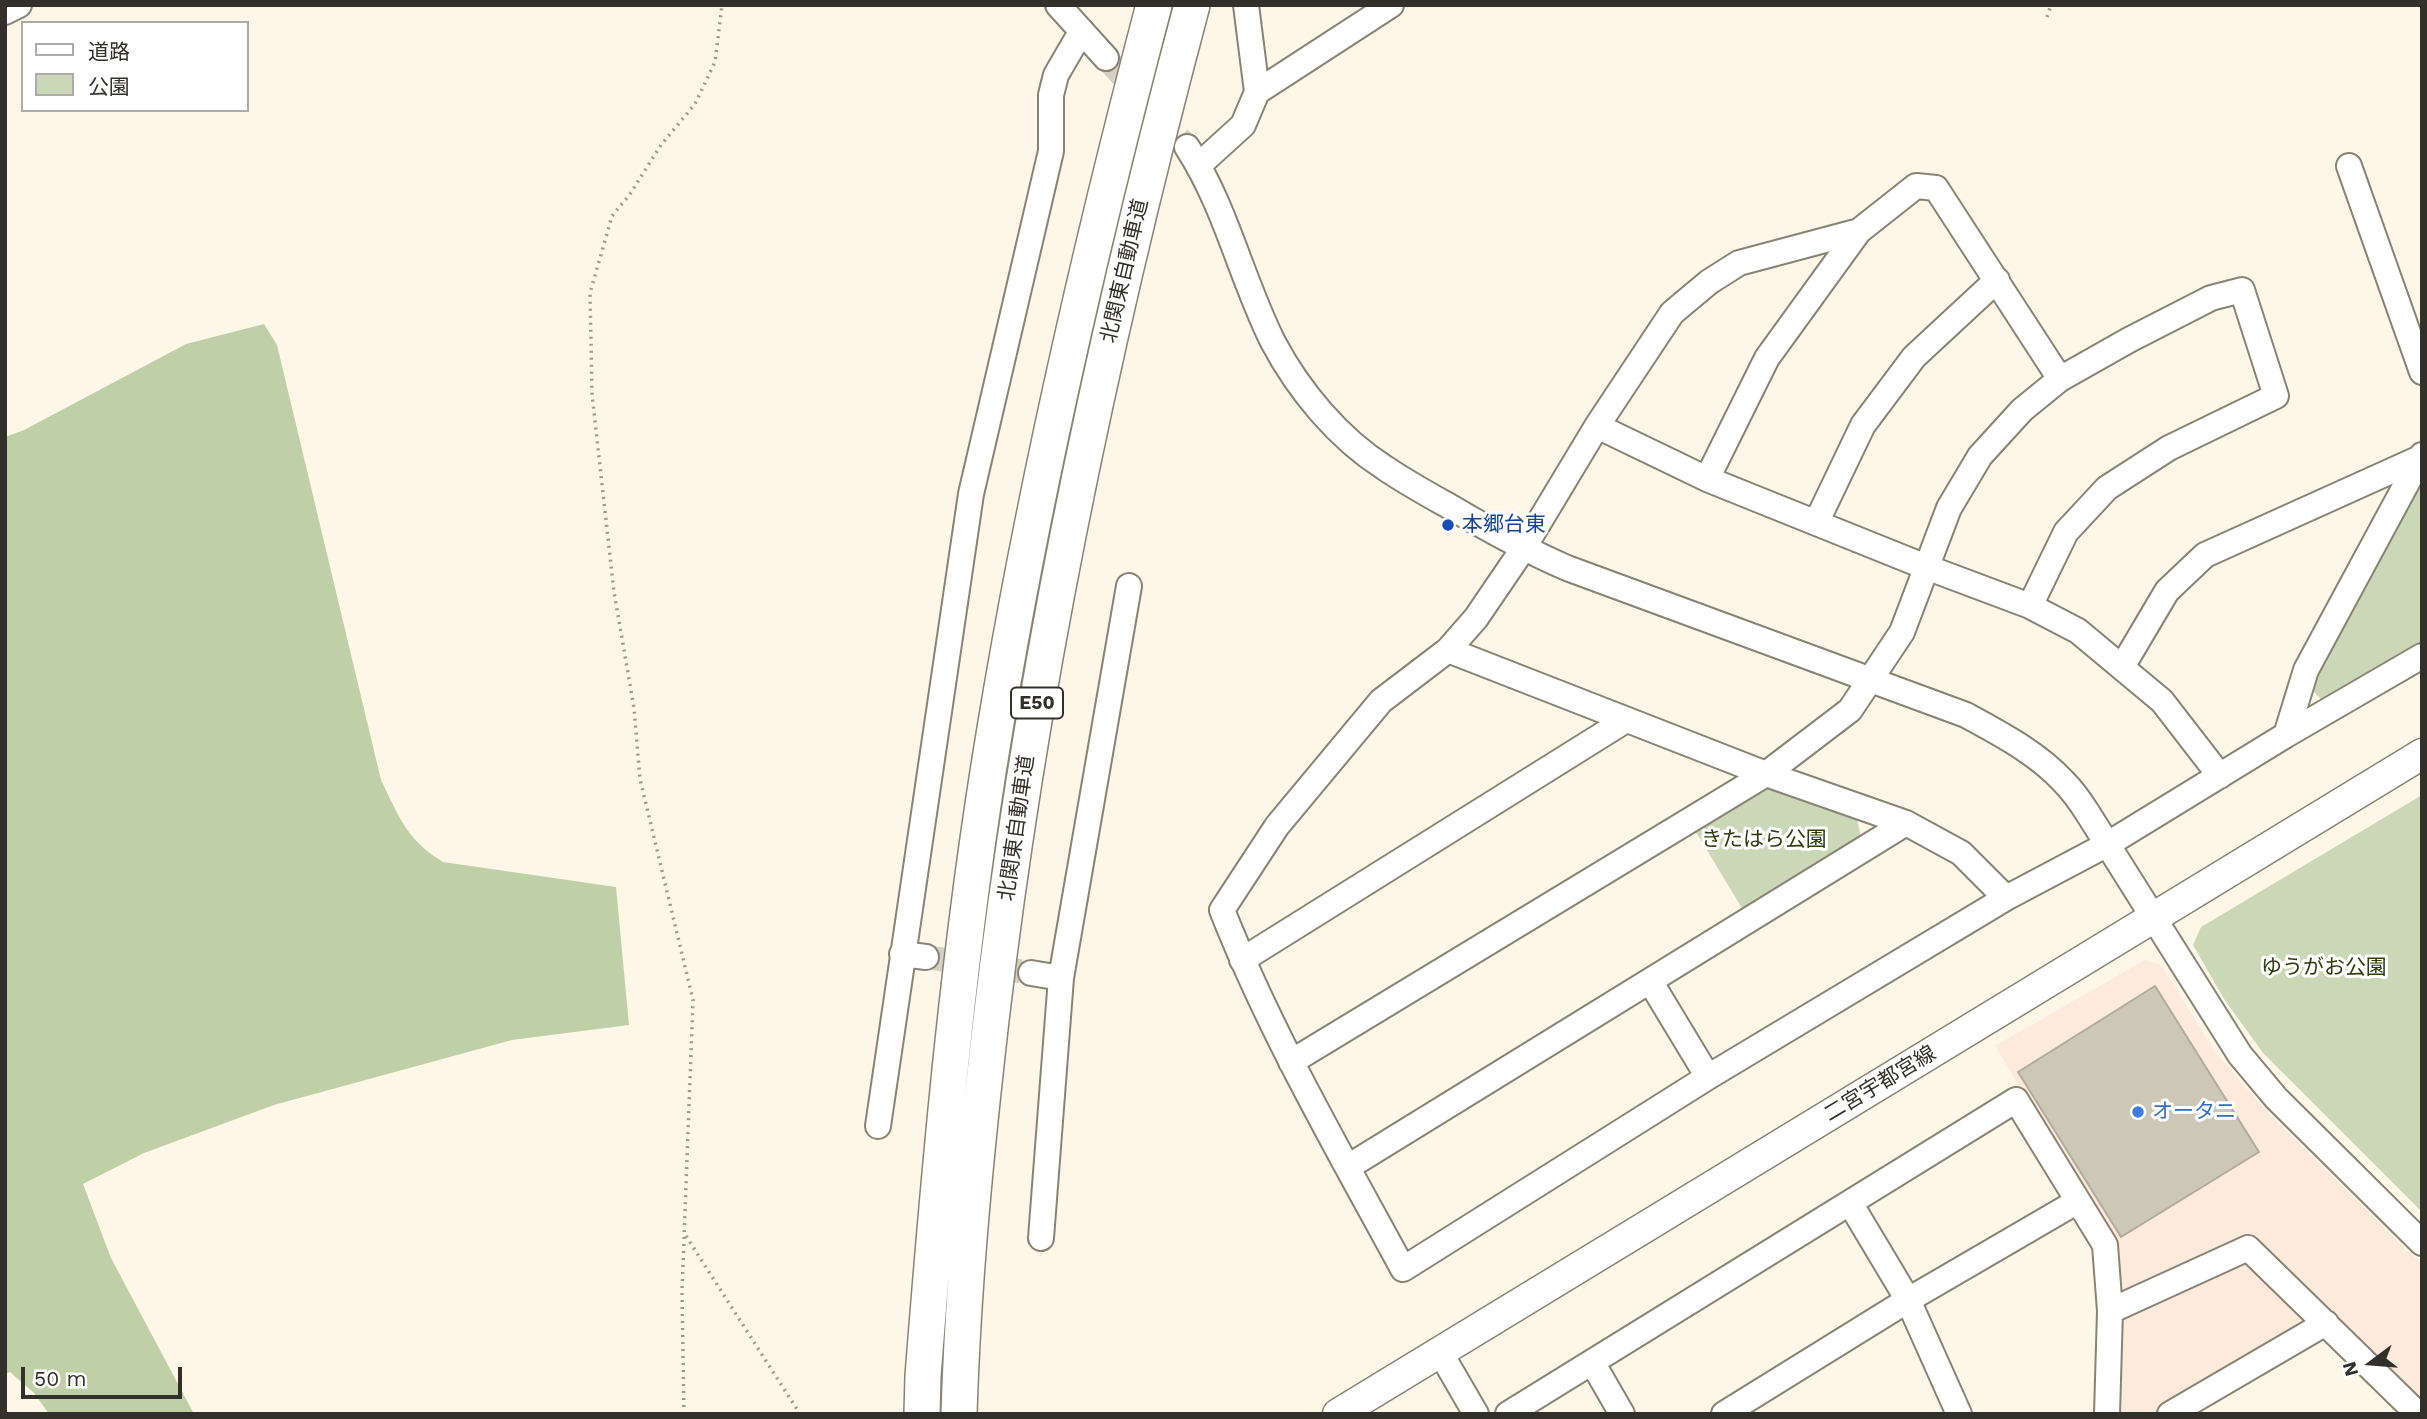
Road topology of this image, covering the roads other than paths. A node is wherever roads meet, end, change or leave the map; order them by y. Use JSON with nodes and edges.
{"nodes":[{"id":1,"x":19,"y":5,"type":"edge"},
{"id":2,"x":1058,"y":5,"type":"edge"},
{"id":3,"x":1154,"y":5,"type":"edge"},
{"id":4,"x":1192,"y":5,"type":"edge"},
{"id":5,"x":1246,"y":5,"type":"edge"},
{"id":6,"x":1391,"y":5,"type":"edge"},
{"id":7,"x":5,"y":12,"type":"edge"},
{"id":8,"x":1081,"y":32,"type":"junction"},
{"id":9,"x":1106,"y":58,"type":"tunnel mouth"},
{"id":10,"x":1257,"y":92,"type":"junction"},
{"id":11,"x":2349,"y":166,"type":"dead end"},
{"id":12,"x":1859,"y":231,"type":"junction"},
{"id":13,"x":1997,"y":280,"type":"junction"},
{"id":14,"x":2422,"y":372,"type":"edge"},
{"id":15,"x":2060,"y":379,"type":"junction"},
{"id":16,"x":1597,"y":426,"type":"junction"},
{"id":17,"x":2421,"y":456,"type":"edge"},
{"id":18,"x":1707,"y":479,"type":"junction"},
{"id":19,"x":1816,"y":523,"type":"junction"},
{"id":20,"x":1523,"y":549,"type":"junction"},
{"id":21,"x":1926,"y":567,"type":"junction"},
{"id":22,"x":1129,"y":586,"type":"dead end"},
{"id":23,"x":2030,"y":606,"type":"junction"},
{"id":24,"x":1448,"y":650,"type":"junction"},
{"id":25,"x":2422,"y":656,"type":"edge"},
{"id":26,"x":2122,"y":667,"type":"junction"},
{"id":27,"x":1872,"y":680,"type":"junction"},
{"id":28,"x":1626,"y":720,"type":"junction"},
{"id":29,"x":2287,"y":735,"type":"junction"},
{"id":30,"x":2422,"y":754,"type":"edge"},
{"id":31,"x":1766,"y":774,"type":"junction"},
{"id":32,"x":2220,"y":776,"type":"junction"},
{"id":33,"x":1906,"y":823,"type":"junction"},
{"id":34,"x":2108,"y":844,"type":"junction"},
{"id":35,"x":2006,"y":898,"type":"junction"},
{"id":36,"x":2153,"y":917,"type":"junction"},
{"id":37,"x":1242,"y":960,"type":"junction"},
{"id":38,"x":1031,"y":973,"type":"tunnel mouth"},
{"id":39,"x":1061,"y":978,"type":"junction"},
{"id":40,"x":1650,"y":981,"type":"junction"},
{"id":41,"x":1291,"y":1062,"type":"junction"},
{"id":42,"x":1708,"y":1077,"type":"junction"},
{"id":43,"x":878,"y":1126,"type":"dead end"},
{"id":44,"x":1348,"y":1167,"type":"junction"},
{"id":45,"x":2078,"y":1201,"type":"junction"},
{"id":46,"x":1850,"y":1203,"type":"junction"},
{"id":47,"x":1041,"y":1238,"type":"dead end"},
{"id":48,"x":2422,"y":1243,"type":"edge"},
{"id":49,"x":1908,"y":1300,"type":"junction"},
{"id":50,"x":2110,"y":1311,"type":"junction"},
{"id":51,"x":2326,"y":1323,"type":"junction"},
{"id":52,"x":1440,"y":1352,"type":"junction"},
{"id":53,"x":1592,"y":1362,"type":"junction"},
{"id":54,"x":1953,"y":1412,"type":"edge"},
{"id":55,"x":2417,"y":1412,"type":"edge"},
{"id":56,"x":922,"y":1414,"type":"edge"},
{"id":57,"x":959,"y":1414,"type":"edge"},
{"id":58,"x":1338,"y":1414,"type":"edge"},
{"id":59,"x":1476,"y":1414,"type":"edge"},
{"id":60,"x":1508,"y":1414,"type":"edge"},
{"id":61,"x":1622,"y":1414,"type":"edge"},
{"id":62,"x":1724,"y":1414,"type":"edge"},
{"id":63,"x":2106,"y":1414,"type":"edge"},
{"id":64,"x":2170,"y":1414,"type":"edge"}],
"edges":[{"from":1,"to":7,"type":"street"},
{"from":2,"to":8,"type":"street"},
{"from":3,"to":56,"type":"highway","name":"北関東自動車道","number":"E50"},
{"from":4,"to":57,"type":"highway","name":"北関東自動車道","number":"E50"},
{"from":5,"to":10,"type":"street"},
{"from":6,"to":10,"type":"street"},
{"from":8,"to":9,"type":"street"},
{"from":8,"to":43,"type":"street"},
{"from":10,"to":20,"type":"street"},
{"from":11,"to":14,"type":"street"},
{"from":12,"to":13,"type":"street"},
{"from":12,"to":16,"type":"street"},
{"from":12,"to":18,"type":"street"},
{"from":13,"to":15,"type":"street"},
{"from":13,"to":19,"type":"street"},
{"from":15,"to":21,"type":"street"},
{"from":15,"to":23,"type":"street"},
{"from":16,"to":18,"type":"street"},
{"from":16,"to":20,"type":"street"},
{"from":17,"to":26,"type":"street"},
{"from":17,"to":29,"type":"street"},
{"from":18,"to":19,"type":"street"},
{"from":19,"to":21,"type":"street"},
{"from":20,"to":24,"type":"street"},
{"from":20,"to":27,"type":"street"},
{"from":21,"to":23,"type":"street"},
{"from":21,"to":27,"type":"street"},
{"from":22,"to":39,"type":"street"},
{"from":23,"to":26,"type":"street"},
{"from":24,"to":28,"type":"street"},
{"from":24,"to":37,"type":"street"},
{"from":25,"to":29,"type":"street"},
{"from":26,"to":32,"type":"street"},
{"from":27,"to":31,"type":"street"},
{"from":27,"to":34,"type":"street"},
{"from":28,"to":31,"type":"street"},
{"from":28,"to":37,"type":"street"},
{"from":29,"to":32,"type":"street"},
{"from":30,"to":36,"type":"main road","name":"二宮宇都宮線"},
{"from":31,"to":33,"type":"street"},
{"from":31,"to":41,"type":"street"},
{"from":32,"to":34,"type":"street"},
{"from":33,"to":35,"type":"street"},
{"from":33,"to":40,"type":"street"},
{"from":34,"to":35,"type":"street"},
{"from":34,"to":36,"type":"street"},
{"from":35,"to":42,"type":"street"},
{"from":36,"to":48,"type":"street"},
{"from":36,"to":52,"type":"main road","name":"二宮宇都宮線"},
{"from":37,"to":41,"type":"street"},
{"from":38,"to":39,"type":"street"},
{"from":39,"to":47,"type":"street"},
{"from":40,"to":42,"type":"street"},
{"from":40,"to":44,"type":"street"},
{"from":41,"to":44,"type":"street"},
{"from":42,"to":44,"type":"street"},
{"from":45,"to":46,"type":"street"},
{"from":45,"to":49,"type":"street"},
{"from":45,"to":50,"type":"street"},
{"from":46,"to":49,"type":"street"},
{"from":46,"to":53,"type":"street"},
{"from":49,"to":54,"type":"street"},
{"from":49,"to":62,"type":"street"},
{"from":50,"to":51,"type":"street"},
{"from":50,"to":63,"type":"street"},
{"from":51,"to":55,"type":"street"},
{"from":51,"to":64,"type":"street"},
{"from":52,"to":58,"type":"main road","name":"二宮宇都宮線"},
{"from":52,"to":59,"type":"street"},
{"from":53,"to":60,"type":"street"},
{"from":53,"to":61,"type":"street"}]}
